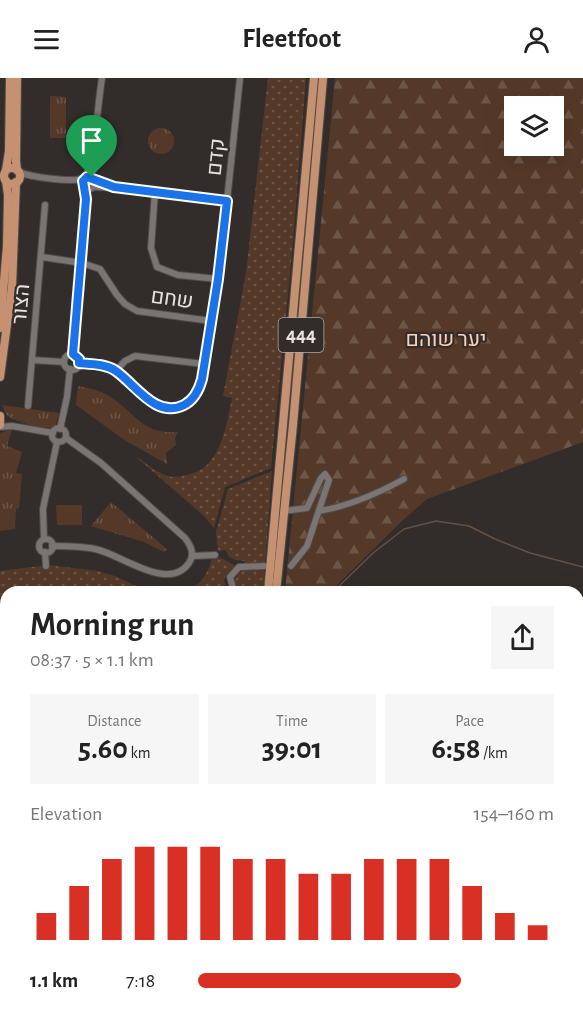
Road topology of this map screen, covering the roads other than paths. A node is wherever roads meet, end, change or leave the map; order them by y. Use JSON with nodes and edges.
{"nodes":[{"id":1,"x":10,"y":78,"type":"edge"},
{"id":2,"x":17,"y":78,"type":"edge"},
{"id":3,"x":102,"y":78,"type":"edge"},
{"id":4,"x":240,"y":78,"type":"edge"},
{"id":5,"x":314,"y":78,"type":"edge"},
{"id":6,"x":323,"y":78,"type":"edge"},
{"id":7,"x":4,"y":176,"type":"edge"},
{"id":8,"x":18,"y":176,"type":"junction"},
{"id":9,"x":88,"y":183,"type":"junction"},
{"id":10,"x":155,"y":191,"type":"junction"},
{"id":11,"x":227,"y":201,"type":"junction"},
{"id":12,"x":45,"y":205,"type":"dead end"},
{"id":13,"x":42,"y":258,"type":"junction"},
{"id":14,"x":82,"y":263,"type":"junction"},
{"id":15,"x":218,"y":279,"type":"junction"},
{"id":16,"x":211,"y":321,"type":"junction"},
{"id":17,"x":0,"y":327,"type":"edge"},
{"id":18,"x":73,"y":354,"type":"junction"},
{"id":19,"x":32,"y":360,"type":"junction"},
{"id":20,"x":64,"y":362,"type":"junction"},
{"id":21,"x":79,"y":363,"type":"junction"},
{"id":22,"x":204,"y":364,"type":"junction"},
{"id":23,"x":70,"y":369,"type":"junction"},
{"id":24,"x":116,"y":371,"type":"junction"},
{"id":25,"x":0,"y":377,"type":"edge"},
{"id":26,"x":28,"y":406,"type":"dead end"},
{"id":27,"x":0,"y":416,"type":"edge"},
{"id":28,"x":0,"y":426,"type":"edge"},
{"id":29,"x":12,"y":426,"type":"junction"},
{"id":30,"x":60,"y":429,"type":"junction"},
{"id":31,"x":53,"y":433,"type":"junction"},
{"id":32,"x":66,"y":438,"type":"junction"},
{"id":33,"x":57,"y":442,"type":"junction"},
{"id":34,"x":404,"y":479,"type":"dead end"},
{"id":35,"x":284,"y":511,"type":"junction"},
{"id":36,"x":319,"y":511,"type":"junction"},
{"id":37,"x":44,"y":539,"type":"junction"},
{"id":38,"x":52,"y":546,"type":"junction"},
{"id":39,"x":45,"y":552,"type":"junction"},
{"id":40,"x":215,"y":555,"type":"dead end"},
{"id":41,"x":192,"y":556,"type":"junction"},
{"id":42,"x":46,"y":566,"type":"dead end"},
{"id":43,"x":264,"y":566,"type":"dead end"},
{"id":44,"x":291,"y":566,"type":"dead end"},
{"id":45,"x":233,"y":586,"type":"edge"},
{"id":46,"x":269,"y":586,"type":"edge"},
{"id":47,"x":277,"y":586,"type":"edge"}],
"edges":[{"from":1,"to":7,"type":"main road"},
{"from":2,"to":8,"type":"main road"},
{"from":3,"to":9,"type":"street"},
{"from":4,"to":11,"type":"street","name":"קדם"},
{"from":5,"to":46,"type":"main road","number":"444"},
{"from":6,"to":35,"type":"main road","number":"444"},
{"from":7,"to":8,"type":"main road"},
{"from":7,"to":8,"type":"main road"},
{"from":7,"to":17,"type":"main road"},
{"from":8,"to":9,"type":"street"},
{"from":8,"to":25,"type":"main road"},
{"from":9,"to":10,"type":"street"},
{"from":9,"to":14,"type":"street"},
{"from":10,"to":11,"type":"street"},
{"from":10,"to":15,"type":"street"},
{"from":11,"to":15,"type":"street","name":"קדם"},
{"from":12,"to":13,"type":"street","name":"הצור"},
{"from":13,"to":14,"type":"street","name":"שחם"},
{"from":13,"to":19,"type":"street","name":"הצור"},
{"from":14,"to":16,"type":"street","name":"שחם"},
{"from":14,"to":18,"type":"street"},
{"from":15,"to":16,"type":"street","name":"קדם"},
{"from":16,"to":22,"type":"street","name":"קדם"},
{"from":18,"to":20,"type":"street"},
{"from":18,"to":21,"type":"street"},
{"from":19,"to":20,"type":"street"},
{"from":19,"to":26,"type":"street","name":"הצור"},
{"from":20,"to":23,"type":"street"},
{"from":21,"to":23,"type":"street"},
{"from":21,"to":24,"type":"street"},
{"from":22,"to":24,"type":"street"},
{"from":22,"to":24,"type":"street","name":"קדם"},
{"from":23,"to":30,"type":"street"},
{"from":27,"to":28,"type":"main road"},
{"from":27,"to":29,"type":"street"},
{"from":28,"to":29,"type":"street"},
{"from":29,"to":31,"type":"street"},
{"from":30,"to":31,"type":"street"},
{"from":30,"to":32,"type":"street"},
{"from":31,"to":33,"type":"street"},
{"from":32,"to":33,"type":"street"},
{"from":32,"to":41,"type":"street"},
{"from":33,"to":37,"type":"street"},
{"from":34,"to":36,"type":"street"},
{"from":35,"to":36,"type":"street"},
{"from":35,"to":47,"type":"main road","number":"444"},
{"from":36,"to":44,"type":"street"},
{"from":37,"to":38,"type":"street"},
{"from":37,"to":39,"type":"street"},
{"from":38,"to":39,"type":"street"},
{"from":38,"to":41,"type":"street"},
{"from":39,"to":42,"type":"street"},
{"from":40,"to":41,"type":"street"},
{"from":43,"to":45,"type":"street"}]}
